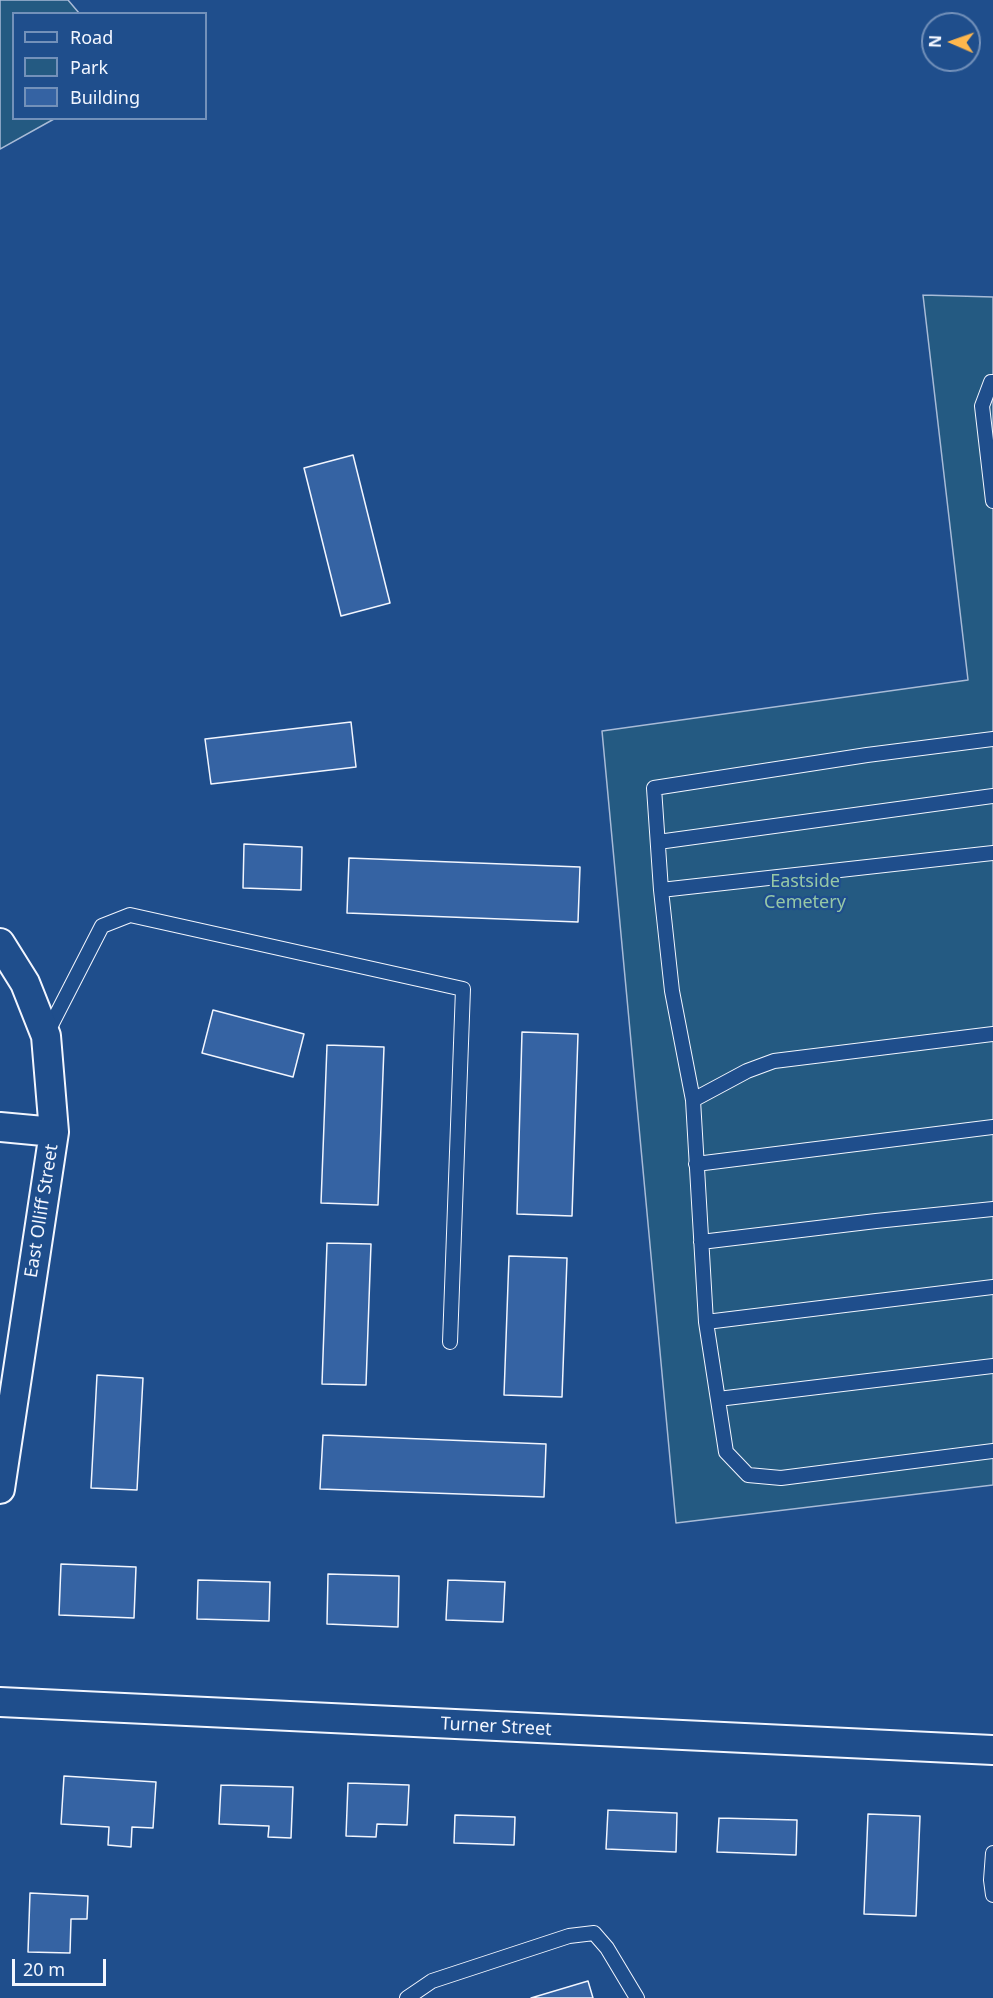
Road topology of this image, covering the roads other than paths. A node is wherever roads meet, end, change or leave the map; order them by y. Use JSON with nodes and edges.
{"nodes":[{"id":1,"x":993,"y":382,"type":"edge"},
{"id":2,"x":989,"y":438,"type":"edge"},
{"id":3,"x":992,"y":485,"type":"edge"},
{"id":4,"x":993,"y":501,"type":"edge"},
{"id":5,"x":993,"y":739,"type":"edge"},
{"id":6,"x":993,"y":796,"type":"edge"},
{"id":7,"x":658,"y":842,"type":"junction"},
{"id":8,"x":993,"y":853,"type":"edge"},
{"id":9,"x":661,"y":890,"type":"junction"},
{"id":10,"x":0,"y":943,"type":"edge"},
{"id":11,"x":993,"y":1034,"type":"edge"},
{"id":12,"x":46,"y":1036,"type":"junction"},
{"id":13,"x":693,"y":1100,"type":"junction"},
{"id":14,"x":0,"y":1127,"type":"edge"},
{"id":15,"x":993,"y":1127,"type":"edge"},
{"id":16,"x":54,"y":1132,"type":"junction"},
{"id":17,"x":696,"y":1164,"type":"junction"},
{"id":18,"x":993,"y":1209,"type":"edge"},
{"id":19,"x":700,"y":1242,"type":"junction"},
{"id":20,"x":993,"y":1287,"type":"edge"},
{"id":21,"x":706,"y":1322,"type":"junction"},
{"id":22,"x":450,"y":1342,"type":"dead end"},
{"id":23,"x":993,"y":1366,"type":"edge"},
{"id":24,"x":717,"y":1399,"type":"junction"},
{"id":25,"x":993,"y":1451,"type":"edge"},
{"id":26,"x":0,"y":1489,"type":"edge"},
{"id":27,"x":0,"y":1702,"type":"edge"},
{"id":28,"x":993,"y":1750,"type":"edge"},
{"id":29,"x":993,"y":1852,"type":"edge"},
{"id":30,"x":993,"y":1895,"type":"edge"},
{"id":31,"x":407,"y":1998,"type":"edge"},
{"id":32,"x":637,"y":1998,"type":"edge"}],
"edges":[{"from":1,"to":2,"type":"lane"},
{"from":2,"to":3,"type":"lane"},
{"from":3,"to":4,"type":"lane"},
{"from":5,"to":7,"type":"lane"},
{"from":6,"to":7,"type":"lane"},
{"from":7,"to":9,"type":"lane"},
{"from":8,"to":9,"type":"lane"},
{"from":9,"to":13,"type":"lane"},
{"from":10,"to":12,"type":"street","name":"East Olliff Street"},
{"from":11,"to":13,"type":"lane"},
{"from":12,"to":16,"type":"street","name":"East Olliff Street"},
{"from":12,"to":22,"type":"lane"},
{"from":13,"to":17,"type":"lane"},
{"from":14,"to":16,"type":"street"},
{"from":15,"to":17,"type":"lane"},
{"from":16,"to":26,"type":"street","name":"East Olliff Street"},
{"from":17,"to":19,"type":"lane"},
{"from":18,"to":19,"type":"lane"},
{"from":19,"to":21,"type":"lane"},
{"from":20,"to":21,"type":"lane"},
{"from":21,"to":24,"type":"lane"},
{"from":23,"to":24,"type":"lane"},
{"from":24,"to":25,"type":"lane"},
{"from":27,"to":28,"type":"street","name":"Turner Street"},
{"from":29,"to":30,"type":"lane"},
{"from":31,"to":32,"type":"lane"}]}
